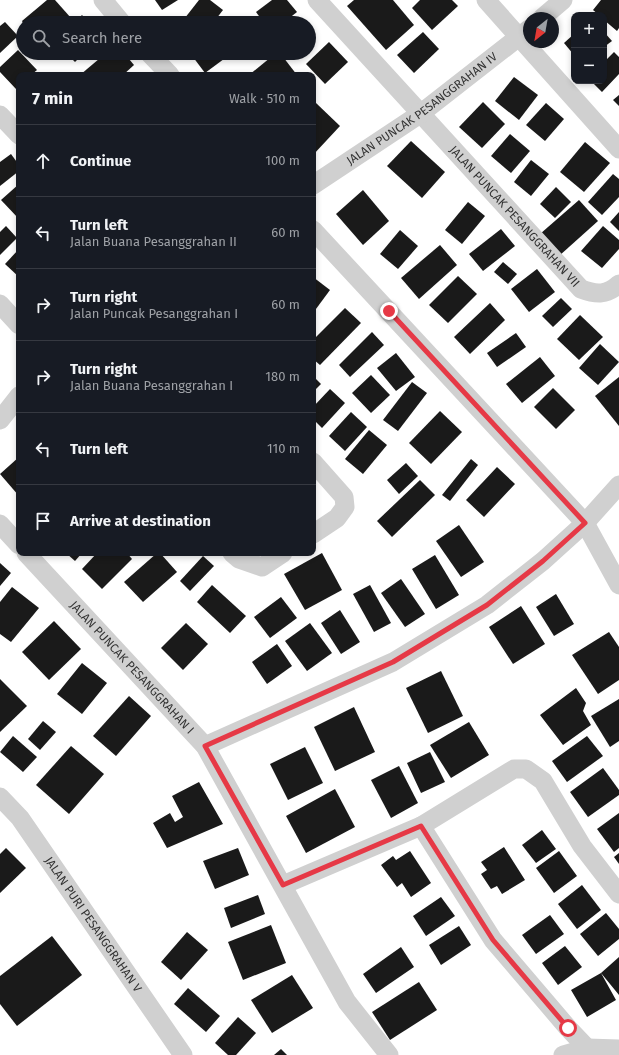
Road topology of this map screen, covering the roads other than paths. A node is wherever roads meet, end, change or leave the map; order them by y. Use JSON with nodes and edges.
{"nodes":[{"id":1,"x":103,"y":0,"type":"edge"},
{"id":2,"x":317,"y":0,"type":"edge"},
{"id":3,"x":486,"y":0,"type":"edge"},
{"id":4,"x":563,"y":0,"type":"edge"},
{"id":5,"x":549,"y":12,"type":"edge"},
{"id":6,"x":116,"y":16,"type":"edge"},
{"id":7,"x":523,"y":33,"type":"edge"},
{"id":8,"x":523,"y":35,"type":"edge"},
{"id":9,"x":536,"y":48,"type":"edge"},
{"id":10,"x":156,"y":60,"type":"edge"},
{"id":11,"x":167,"y":72,"type":"edge"},
{"id":12,"x":420,"y":114,"type":"junction"},
{"id":13,"x":0,"y":115,"type":"edge"},
{"id":14,"x":16,"y":132,"type":"edge"},
{"id":15,"x":619,"y":149,"type":"edge"},
{"id":16,"x":316,"y":183,"type":"edge"},
{"id":17,"x":316,"y":233,"type":"edge"},
{"id":18,"x":619,"y":284,"type":"edge"},
{"id":19,"x":0,"y":304,"type":"edge"},
{"id":20,"x":16,"y":322,"type":"edge"},
{"id":21,"x":16,"y":400,"type":"edge"},
{"id":22,"x":0,"y":420,"type":"edge"},
{"id":23,"x":316,"y":465,"type":"edge"},
{"id":24,"x":619,"y":486,"type":"edge"},
{"id":25,"x":585,"y":523,"type":"junction"},
{"id":26,"x":0,"y":524,"type":"edge"},
{"id":27,"x":316,"y":532,"type":"edge"},
{"id":28,"x":16,"y":542,"type":"edge"},
{"id":29,"x":29,"y":556,"type":"edge"},
{"id":30,"x":236,"y":556,"type":"edge"},
{"id":31,"x":278,"y":556,"type":"edge"},
{"id":32,"x":619,"y":585,"type":"edge"},
{"id":33,"x":205,"y":746,"type":"junction"},
{"id":34,"x":0,"y":797,"type":"edge"},
{"id":35,"x":421,"y":826,"type":"junction"},
{"id":36,"x":283,"y":885,"type":"junction"},
{"id":37,"x":619,"y":894,"type":"edge"},
{"id":38,"x":588,"y":1048,"type":"junction"},
{"id":39,"x":619,"y":1049,"type":"edge"},
{"id":40,"x":183,"y":1055,"type":"edge"},
{"id":41,"x":390,"y":1055,"type":"edge"},
{"id":42,"x":563,"y":1055,"type":"edge"}],
"edges":[{"from":1,"to":6,"type":"street"},
{"from":2,"to":12,"type":"street","name":"JALAN PUNCAK PESANGGRAHAN VII"},
{"from":3,"to":7,"type":"street"},
{"from":4,"to":5,"type":"street"},
{"from":8,"to":12,"type":"street","name":"JALAN PUNCAK PESANGGRAHAN IV"},
{"from":9,"to":15,"type":"street"},
{"from":10,"to":11,"type":"street"},
{"from":12,"to":16,"type":"street","name":"JALAN PUNCAK PESANGGRAHAN IV"},
{"from":12,"to":18,"type":"street","name":"JALAN PUNCAK PESANGGRAHAN VII"},
{"from":13,"to":14,"type":"street"},
{"from":17,"to":25,"type":"street"},
{"from":19,"to":20,"type":"street"},
{"from":21,"to":22,"type":"street"},
{"from":23,"to":27,"type":"street"},
{"from":24,"to":25,"type":"street"},
{"from":25,"to":32,"type":"street"},
{"from":25,"to":33,"type":"street"},
{"from":26,"to":28,"type":"street"},
{"from":29,"to":33,"type":"street","name":"JALAN PUNCAK PESANGGRAHAN I"},
{"from":30,"to":31,"type":"street"},
{"from":33,"to":36,"type":"street","name":"JALAN PUNCAK PESANGGRAHAN I"},
{"from":34,"to":40,"type":"street","name":"JALAN PURI PESANGGRAHAN V"},
{"from":35,"to":36,"type":"street"},
{"from":35,"to":37,"type":"street"},
{"from":35,"to":38,"type":"street"},
{"from":36,"to":41,"type":"street","name":"JALAN PUNCAK PESANGGRAHAN I"},
{"from":38,"to":39,"type":"street"},
{"from":38,"to":42,"type":"street"}]}
